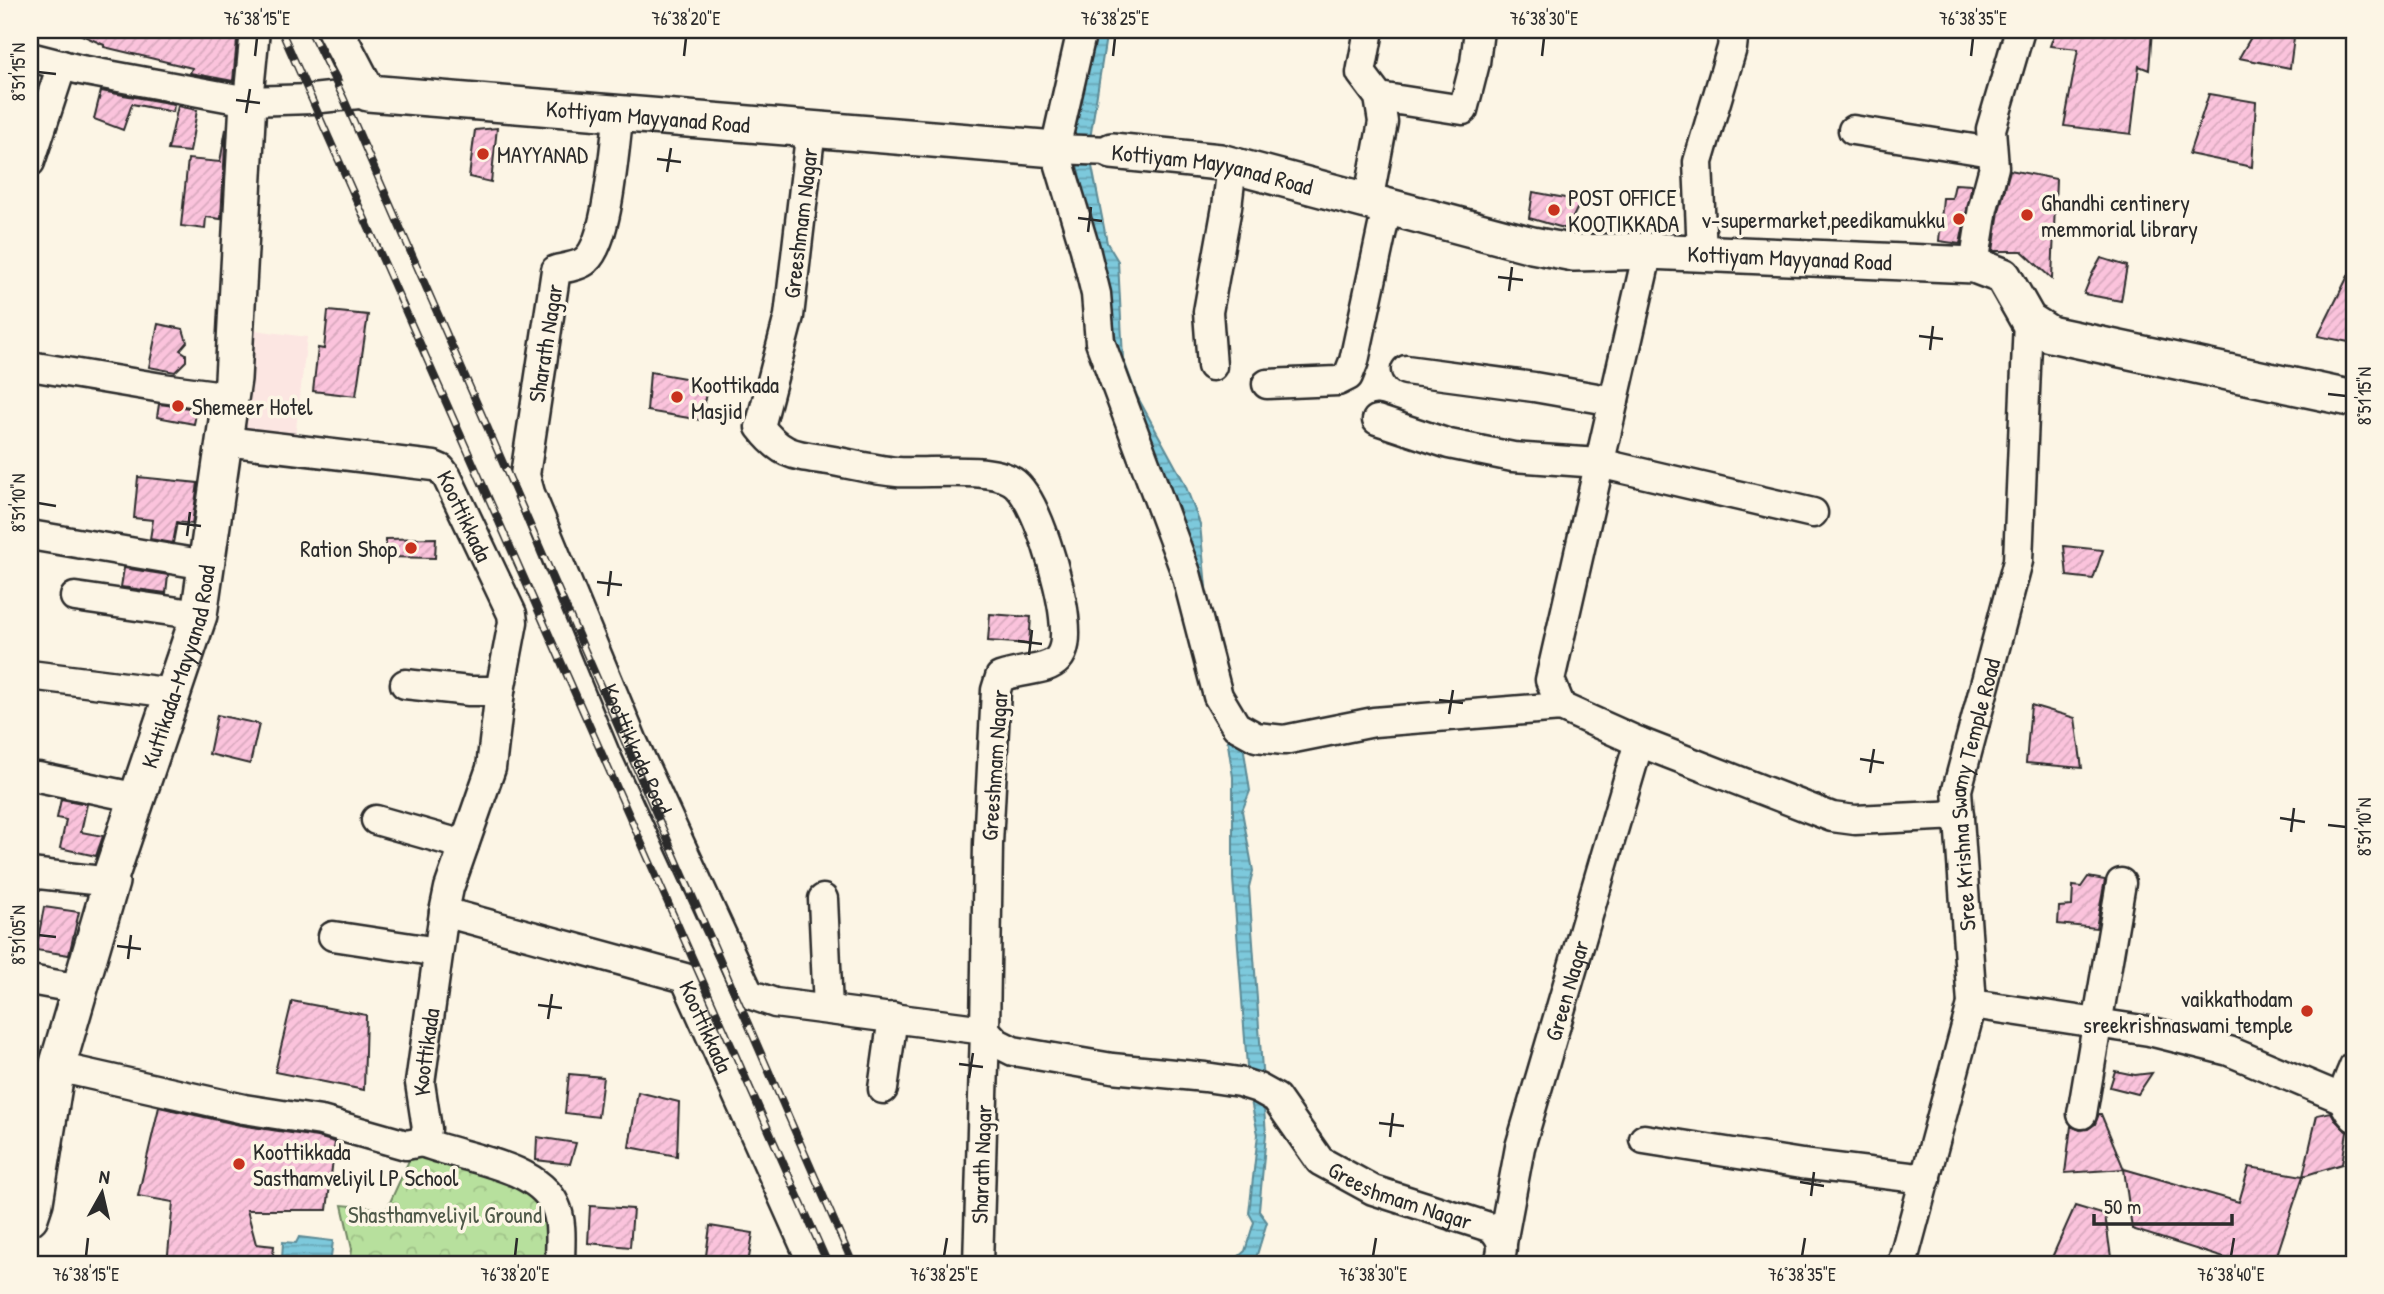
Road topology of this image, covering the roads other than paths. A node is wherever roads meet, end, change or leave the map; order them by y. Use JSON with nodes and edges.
{"nodes":[{"id":1,"x":254,"y":30,"type":"edge"},
{"id":2,"x":335,"y":30,"type":"edge"},
{"id":3,"x":1082,"y":30,"type":"edge"},
{"id":4,"x":1369,"y":30,"type":"edge"},
{"id":5,"x":1479,"y":30,"type":"edge"},
{"id":6,"x":1734,"y":30,"type":"edge"},
{"id":7,"x":2020,"y":30,"type":"edge"},
{"id":8,"x":30,"y":57,"type":"edge"},
{"id":9,"x":62,"y":65,"type":"junction"},
{"id":10,"x":368,"y":93,"type":"junction"},
{"id":11,"x":1380,"y":97,"type":"junction"},
{"id":12,"x":248,"y":100,"type":"junction"},
{"id":13,"x":618,"y":113,"type":"junction"},
{"id":14,"x":811,"y":128,"type":"junction"},
{"id":15,"x":1853,"y":130,"type":"dead end"},
{"id":16,"x":1055,"y":149,"type":"junction"},
{"id":17,"x":1112,"y":151,"type":"joint"},
{"id":18,"x":1992,"y":152,"type":"junction"},
{"id":19,"x":30,"y":162,"type":"edge"},
{"id":20,"x":1232,"y":165,"type":"junction"},
{"id":21,"x":1377,"y":205,"type":"junction"},
{"id":22,"x":1648,"y":251,"type":"junction"},
{"id":23,"x":1702,"y":254,"type":"junction"},
{"id":24,"x":1974,"y":265,"type":"junction"},
{"id":25,"x":2028,"y":320,"type":"junction"},
{"id":26,"x":30,"y":366,"type":"edge"},
{"id":27,"x":1212,"y":366,"type":"dead end"},
{"id":28,"x":1406,"y":370,"type":"dead end"},
{"id":29,"x":1267,"y":384,"type":"dead end"},
{"id":30,"x":231,"y":397,"type":"junction"},
{"id":31,"x":2354,"y":399,"type":"edge"},
{"id":32,"x":1614,"y":401,"type":"junction"},
{"id":33,"x":1377,"y":420,"type":"dead end"},
{"id":34,"x":225,"y":441,"type":"junction"},
{"id":35,"x":1599,"y":463,"type":"junction"},
{"id":36,"x":525,"y":475,"type":"joint"},
{"id":37,"x":1813,"y":513,"type":"dead end"},
{"id":38,"x":30,"y":535,"type":"edge"},
{"id":39,"x":206,"y":565,"type":"junction"},
{"id":40,"x":75,"y":597,"type":"dead end"},
{"id":41,"x":199,"y":615,"type":"junction"},
{"id":42,"x":30,"y":675,"type":"edge"},
{"id":43,"x":405,"y":684,"type":"dead end"},
{"id":44,"x":500,"y":691,"type":"junction"},
{"id":45,"x":173,"y":693,"type":"junction"},
{"id":46,"x":1561,"y":707,"type":"junction"},
{"id":47,"x":1639,"y":742,"type":"junction"},
{"id":48,"x":38,"y":777,"type":"dead end"},
{"id":49,"x":138,"y":797,"type":"junction"},
{"id":50,"x":1959,"y":815,"type":"junction"},
{"id":51,"x":376,"y":820,"type":"dead end"},
{"id":52,"x":464,"y":845,"type":"junction"},
{"id":53,"x":30,"y":873,"type":"edge"},
{"id":54,"x":111,"y":882,"type":"junction"},
{"id":55,"x":2121,"y":883,"type":"dead end"},
{"id":56,"x":823,"y":900,"type":"dead end"},
{"id":57,"x":444,"y":912,"type":"junction"},
{"id":58,"x":333,"y":936,"type":"dead end"},
{"id":59,"x":439,"y":952,"type":"junction"},
{"id":60,"x":30,"y":980,"type":"edge"},
{"id":61,"x":80,"y":989,"type":"junction"},
{"id":62,"x":1972,"y":1004,"type":"junction"},
{"id":63,"x":828,"y":1009,"type":"junction"},
{"id":64,"x":893,"y":1017,"type":"junction"},
{"id":65,"x":2096,"y":1023,"type":"junction"},
{"id":66,"x":985,"y":1030,"type":"junction"},
{"id":67,"x":2354,"y":1066,"type":"edge"},
{"id":68,"x":57,"y":1067,"type":"junction"},
{"id":69,"x":883,"y":1089,"type":"dead end"},
{"id":70,"x":2349,"y":1108,"type":"edge"},
{"id":71,"x":2082,"y":1114,"type":"dead end"},
{"id":72,"x":1644,"y":1139,"type":"dead end"},
{"id":73,"x":422,"y":1143,"type":"junction"},
{"id":74,"x":1926,"y":1179,"type":"junction"},
{"id":75,"x":30,"y":1217,"type":"edge"},
{"id":76,"x":1500,"y":1253,"type":"edge"},
{"id":77,"x":560,"y":1264,"type":"edge"},
{"id":78,"x":813,"y":1264,"type":"edge"},
{"id":79,"x":978,"y":1264,"type":"edge"},
{"id":80,"x":1902,"y":1264,"type":"edge"}],
"edges":[{"from":1,"to":12,"type":"street"},
{"from":2,"to":10,"type":"main road"},
{"from":3,"to":16,"type":"street"},
{"from":4,"to":11,"type":"street"},
{"from":5,"to":11,"type":"street"},
{"from":6,"to":23,"type":"street"},
{"from":7,"to":18,"type":"street"},
{"from":8,"to":9,"type":"street","name":"Kottiyam Mayyanad Road"},
{"from":9,"to":12,"type":"street","name":"Kottiyam Mayyanad Road"},
{"from":9,"to":19,"type":"street"},
{"from":10,"to":12,"type":"street","name":"Kottiyam Mayyanad Road"},
{"from":10,"to":13,"type":"main road","name":"Kottiyam Mayyanad Road"},
{"from":11,"to":21,"type":"street"},
{"from":12,"to":30,"type":"main road","name":"Kuttikada-Mayyanad Road"},
{"from":13,"to":14,"type":"main road","name":"Kottiyam Mayyanad Road"},
{"from":13,"to":36,"type":"street","name":"Sharath Nagar"},
{"from":14,"to":16,"type":"main road","name":"Kottiyam Mayyanad Road"},
{"from":14,"to":66,"type":"street","name":"Greeshmam Nagar"},
{"from":15,"to":18,"type":"street"},
{"from":16,"to":17,"type":"street","name":"Kottiyam Mayyanad Road"},
{"from":16,"to":46,"type":"street"},
{"from":17,"to":20,"type":"main road","name":"Kottiyam Mayyanad Road"},
{"from":18,"to":24,"type":"street"},
{"from":20,"to":21,"type":"main road","name":"Kottiyam Mayyanad Road"},
{"from":20,"to":27,"type":"street"},
{"from":21,"to":22,"type":"main road","name":"Kottiyam Mayyanad Road"},
{"from":21,"to":29,"type":"street"},
{"from":22,"to":23,"type":"main road","name":"Kottiyam Mayyanad Road"},
{"from":22,"to":32,"type":"street"},
{"from":23,"to":24,"type":"main road","name":"Kottiyam Mayyanad Road"},
{"from":24,"to":25,"type":"main road","name":"Kottiyam Mayyanad Road"},
{"from":25,"to":31,"type":"main road"},
{"from":25,"to":50,"type":"street","name":"Sree Krishna Swamy Temple Road"},
{"from":26,"to":30,"type":"street"},
{"from":28,"to":32,"type":"street"},
{"from":30,"to":34,"type":"main road","name":"Kuttikada-Mayyanad Road"},
{"from":32,"to":35,"type":"street"},
{"from":33,"to":35,"type":"street"},
{"from":34,"to":39,"type":"main road","name":"Kuttikada-Mayyanad Road"},
{"from":34,"to":44,"type":"street","name":"Koottikkada"},
{"from":35,"to":37,"type":"street"},
{"from":35,"to":46,"type":"street"},
{"from":36,"to":63,"type":"street","name":"Koottikkada Road"},
{"from":38,"to":39,"type":"street"},
{"from":39,"to":41,"type":"main road","name":"Kuttikada-Mayyanad Road"},
{"from":40,"to":41,"type":"street"},
{"from":41,"to":45,"type":"main road","name":"Kuttikada-Mayyanad Road"},
{"from":42,"to":45,"type":"street"},
{"from":43,"to":44,"type":"street"},
{"from":44,"to":52,"type":"street","name":"Koottikada"},
{"from":45,"to":49,"type":"main road","name":"Kuttikada-Mayyanad Road"},
{"from":46,"to":47,"type":"street"},
{"from":47,"to":50,"type":"street"},
{"from":47,"to":76,"type":"street","name":"Green Nagar"},
{"from":48,"to":49,"type":"street"},
{"from":49,"to":54,"type":"main road","name":"Kuttikada-Mayyanad Road"},
{"from":50,"to":62,"type":"street","name":"Sree Krishna Swamy Temple Road"},
{"from":51,"to":52,"type":"street"},
{"from":52,"to":57,"type":"street","name":"Koottikada"},
{"from":53,"to":54,"type":"street"},
{"from":54,"to":61,"type":"main road","name":"Kuttikada-Mayyanad Road"},
{"from":55,"to":65,"type":"street"},
{"from":56,"to":63,"type":"street"},
{"from":57,"to":59,"type":"street","name":"Koottikada"},
{"from":57,"to":78,"type":"street","name":"Koottikkada"},
{"from":58,"to":59,"type":"street"},
{"from":59,"to":73,"type":"street","name":"Koottikada"},
{"from":60,"to":61,"type":"street"},
{"from":61,"to":68,"type":"main road","name":"Kuttikada-Mayyanad Road"},
{"from":62,"to":65,"type":"street"},
{"from":62,"to":74,"type":"street","name":"Sree Krishna Swamy Temple Road"},
{"from":63,"to":64,"type":"street"},
{"from":64,"to":66,"type":"street"},
{"from":64,"to":69,"type":"street"},
{"from":65,"to":70,"type":"street"},
{"from":65,"to":71,"type":"street"},
{"from":66,"to":76,"type":"street","name":"Greeshmam Nagar"},
{"from":66,"to":79,"type":"street","name":"Sharath Nagar"},
{"from":67,"to":70,"type":"street"},
{"from":68,"to":73,"type":"street"},
{"from":68,"to":75,"type":"main road","name":"Kuttikada-Mayyanad Road"},
{"from":72,"to":74,"type":"street"},
{"from":73,"to":77,"type":"street"},
{"from":74,"to":80,"type":"street","name":"Sree Krishna Swamy Temple Road"}]}
